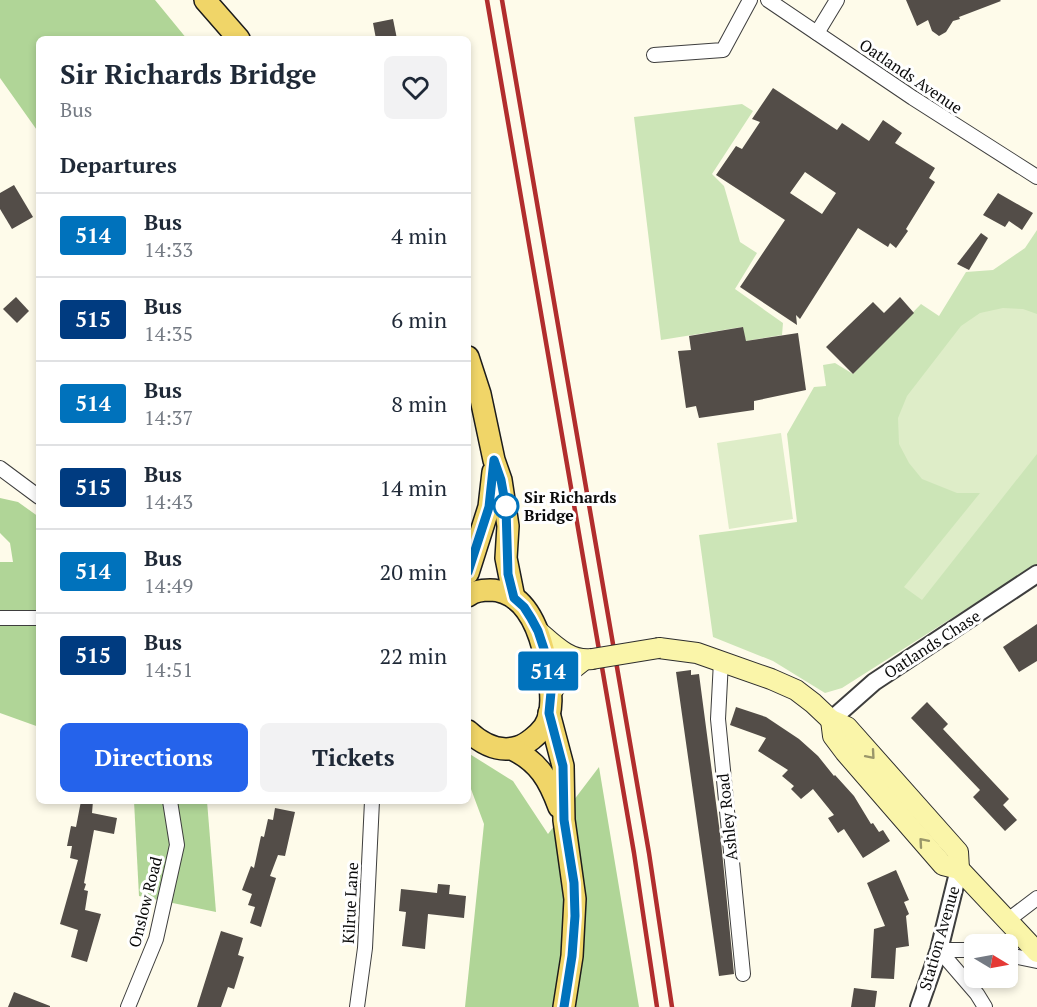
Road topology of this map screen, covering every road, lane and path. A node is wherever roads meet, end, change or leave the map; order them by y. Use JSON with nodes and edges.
{"nodes":[{"id":1,"x":205,"y":0,"type":"edge"},
{"id":2,"x":750,"y":0,"type":"edge"},
{"id":3,"x":768,"y":0,"type":"edge"},
{"id":4,"x":837,"y":0,"type":"edge"},
{"id":5,"x":817,"y":33,"type":"junction"},
{"id":6,"x":236,"y":36,"type":"edge"},
{"id":7,"x":654,"y":55,"type":"dead end"},
{"id":8,"x":1035,"y":172,"type":"edge"},
{"id":9,"x":471,"y":366,"type":"edge"},
{"id":10,"x":494,"y":460,"type":"junction"},
{"id":11,"x":0,"y":468,"type":"edge"},
{"id":12,"x":36,"y":495,"type":"edge"},
{"id":13,"x":471,"y":564,"type":"edge"},
{"id":14,"x":1037,"y":574,"type":"edge"},
{"id":15,"x":471,"y":595,"type":"edge"},
{"id":16,"x":514,"y":598,"type":"junction"},
{"id":17,"x":0,"y":618,"type":"edge"},
{"id":18,"x":36,"y":618,"type":"edge"},
{"id":19,"x":538,"y":631,"type":"junction"},
{"id":20,"x":588,"y":659,"type":"junction"},
{"id":21,"x":721,"y":661,"type":"junction"},
{"id":22,"x":551,"y":692,"type":"junction"},
{"id":23,"x":549,"y":713,"type":"junction"},
{"id":24,"x":831,"y":720,"type":"junction"},
{"id":25,"x":471,"y":733,"type":"edge"},
{"id":26,"x":512,"y":749,"type":"junction"},
{"id":27,"x":170,"y":804,"type":"edge"},
{"id":28,"x":372,"y":804,"type":"edge"},
{"id":29,"x":564,"y":820,"type":"junction"},
{"id":30,"x":959,"y":869,"type":"junction"},
{"id":31,"x":1037,"y":898,"type":"edge"},
{"id":32,"x":1008,"y":920,"type":"junction"},
{"id":33,"x":939,"y":950,"type":"junction"},
{"id":34,"x":964,"y":950,"type":"edge"},
{"id":35,"x":1037,"y":952,"type":"edge"},
{"id":36,"x":1018,"y":957,"type":"edge"},
{"id":37,"x":1037,"y":961,"type":"edge"},
{"id":38,"x":743,"y":974,"type":"dead end"},
{"id":39,"x":128,"y":1007,"type":"edge"},
{"id":40,"x":357,"y":1007,"type":"edge"},
{"id":41,"x":564,"y":1007,"type":"edge"},
{"id":42,"x":919,"y":1007,"type":"edge"},
{"id":43,"x":985,"y":1007,"type":"edge"}],
"edges":[{"from":1,"to":6,"type":"main road"},
{"from":2,"to":7,"type":"street"},
{"from":3,"to":5,"type":"street","name":"Oatlands Avenue"},
{"from":4,"to":5,"type":"street"},
{"from":5,"to":8,"type":"street","name":"Oatlands Avenue"},
{"from":9,"to":10,"type":"main road"},
{"from":10,"to":13,"type":"main road"},
{"from":10,"to":16,"type":"main road"},
{"from":11,"to":12,"type":"street"},
{"from":14,"to":24,"type":"street","name":"Oatlands Chase"},
{"from":15,"to":16,"type":"main road"},
{"from":16,"to":19,"type":"main road"},
{"from":17,"to":18,"type":"street"},
{"from":19,"to":20,"type":"main road"},
{"from":19,"to":22,"type":"main road"},
{"from":20,"to":21,"type":"main road","bridge":true},
{"from":20,"to":22,"type":"main road"},
{"from":21,"to":24,"type":"main road"},
{"from":21,"to":38,"type":"street","name":"Ashley Road"},
{"from":22,"to":23,"type":"main road"},
{"from":23,"to":26,"type":"main road"},
{"from":23,"to":29,"type":"main road"},
{"from":24,"to":30,"type":"main road"},
{"from":25,"to":26,"type":"main road"},
{"from":26,"to":29,"type":"main road"},
{"from":27,"to":39,"type":"street","name":"Onslow Road"},
{"from":28,"to":40,"type":"street","name":"Kilrue Lane"},
{"from":29,"to":41,"type":"main road"},
{"from":30,"to":32,"type":"main road"},
{"from":30,"to":33,"type":"street","name":"Station Avenue"},
{"from":31,"to":32,"type":"street"},
{"from":32,"to":35,"type":"main road"},
{"from":33,"to":34,"type":"street"},
{"from":33,"to":42,"type":"street","name":"Station Avenue"},
{"from":33,"to":43,"type":"street"},
{"from":36,"to":37,"type":"street"}]}
